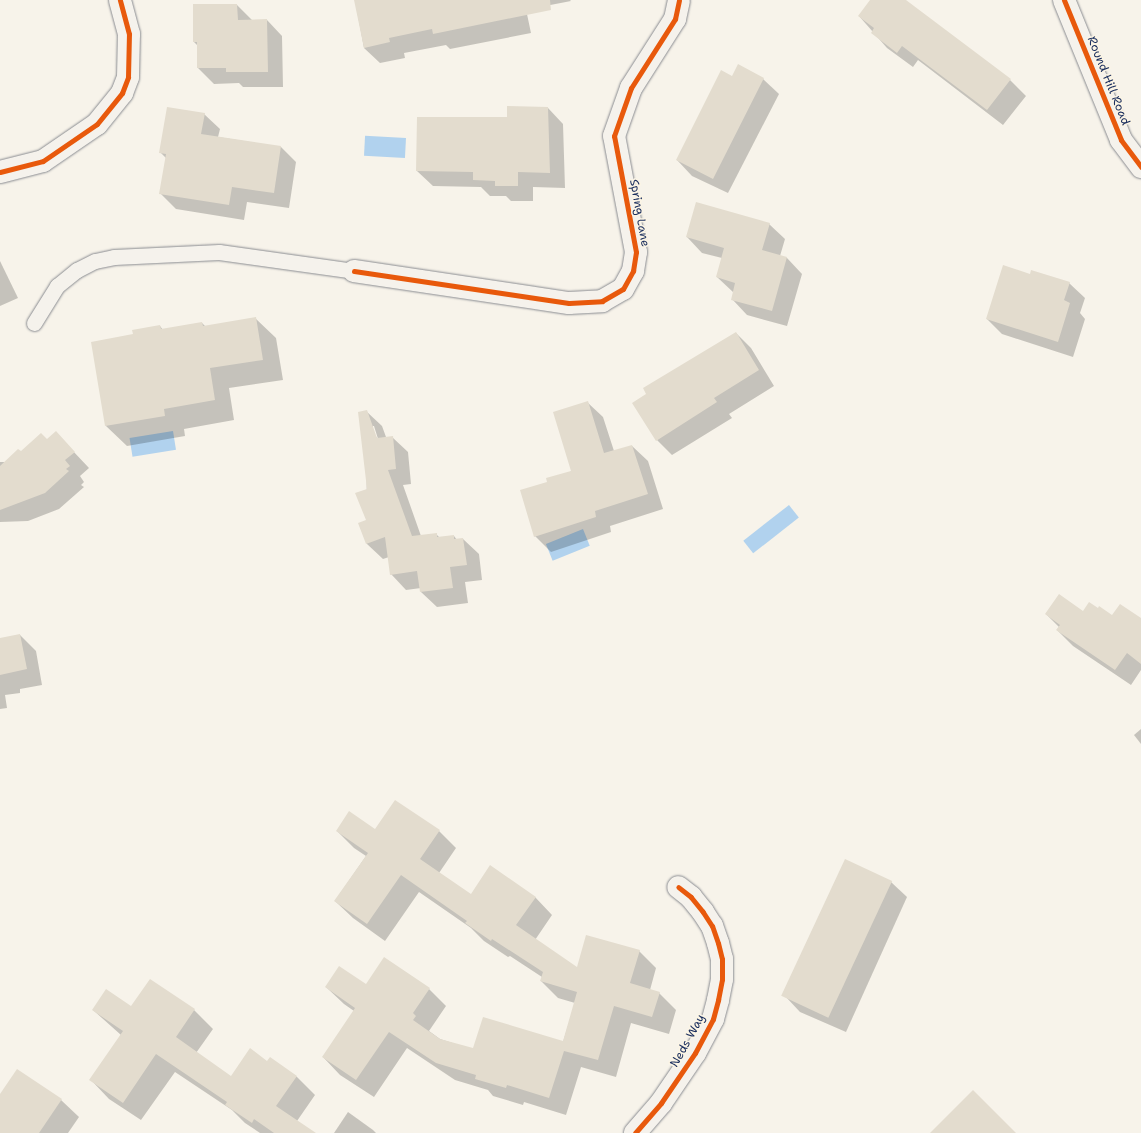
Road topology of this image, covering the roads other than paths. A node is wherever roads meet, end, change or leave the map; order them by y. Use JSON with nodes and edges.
{"nodes":[{"id":1,"x":120,"y":0,"type":"edge"},
{"id":2,"x":679,"y":0,"type":"edge"},
{"id":3,"x":1064,"y":0,"type":"edge"},
{"id":4,"x":1141,"y":166,"type":"edge"},
{"id":5,"x":0,"y":172,"type":"edge"},
{"id":6,"x":354,"y":271,"type":"joint"},
{"id":7,"x":34,"y":323,"type":"dead end"},
{"id":8,"x":678,"y":887,"type":"dead end"},
{"id":9,"x":635,"y":1133,"type":"edge"}],
"edges":[{"from":1,"to":5,"type":"street"},
{"from":2,"to":6,"type":"street","name":"Spring Lane"},
{"from":3,"to":4,"type":"street","name":"Round Hill Road"},
{"from":6,"to":7,"type":"lane"},
{"from":8,"to":9,"type":"street","name":"Neds Way"}]}
